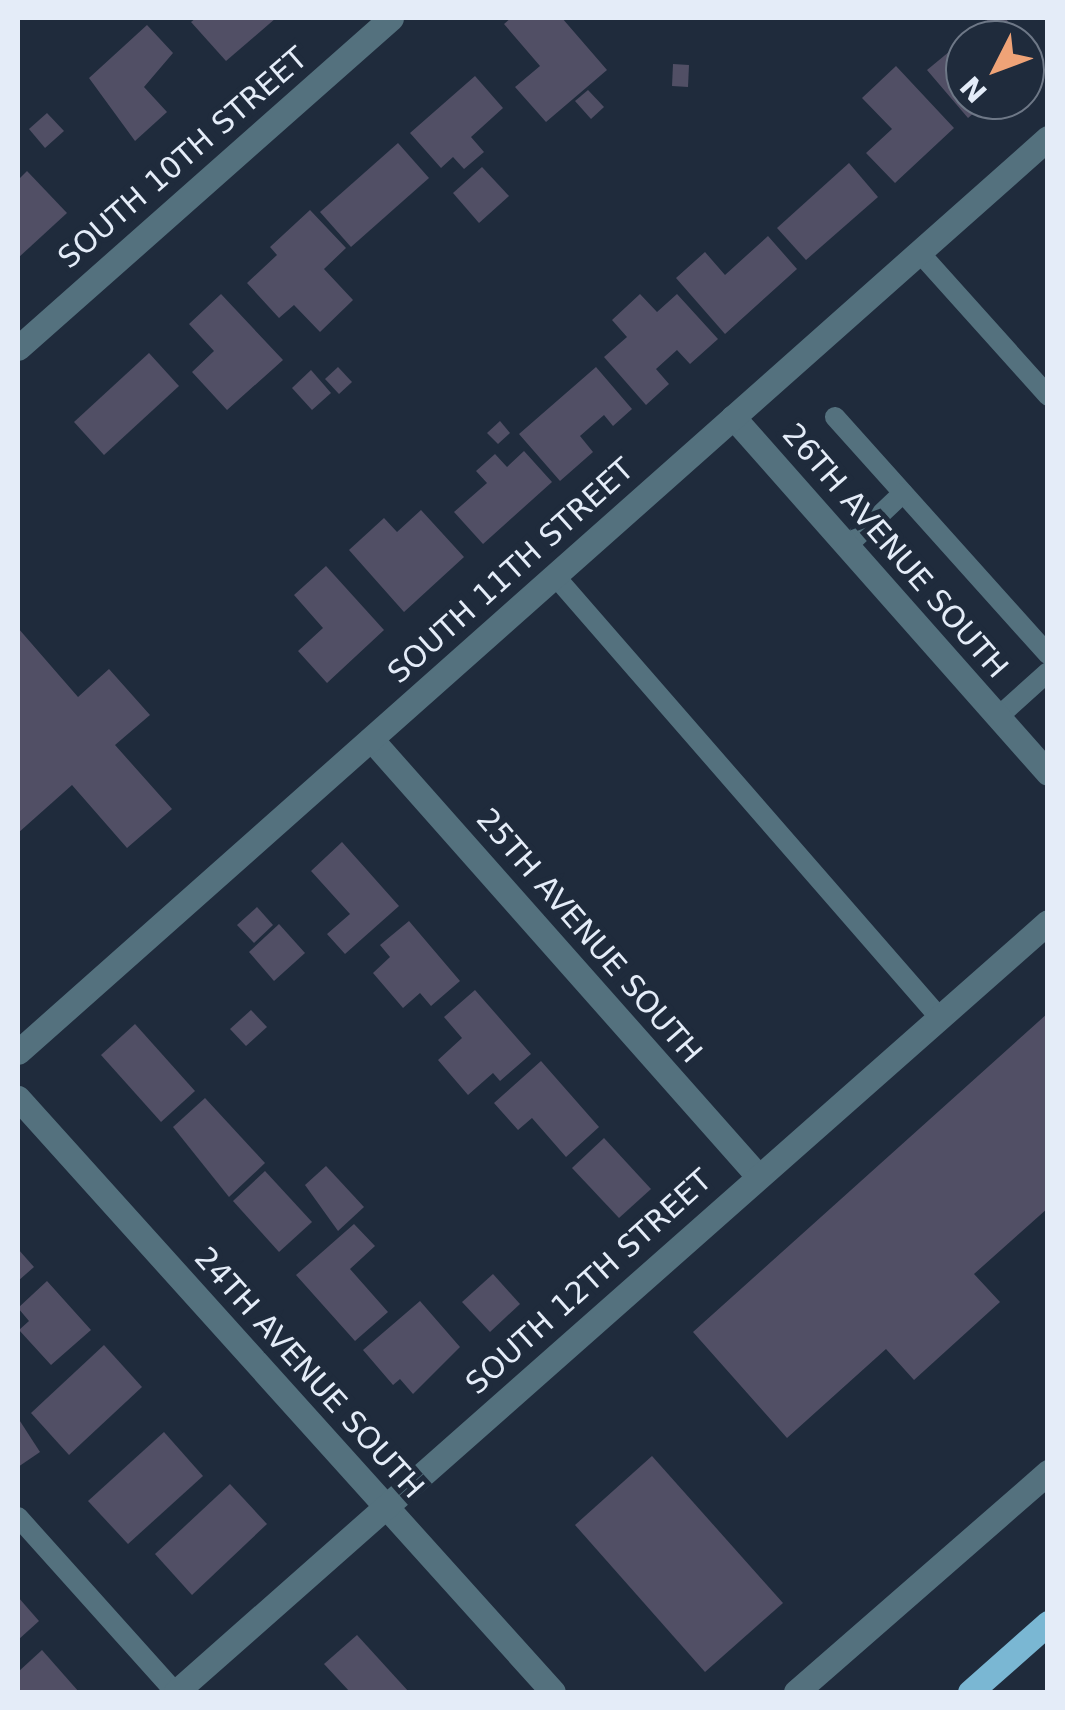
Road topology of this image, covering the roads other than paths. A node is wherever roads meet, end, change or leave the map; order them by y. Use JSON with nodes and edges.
{"nodes":[{"id":1,"x":391,"y":18,"type":"edge"},
{"id":2,"x":1048,"y":138,"type":"edge"},
{"id":3,"x":919,"y":252,"type":"junction"},
{"id":4,"x":18,"y":348,"type":"edge"},
{"id":5,"x":1048,"y":396,"type":"edge"},
{"id":6,"x":733,"y":417,"type":"junction"},
{"id":7,"x":835,"y":418,"type":"dead end"},
{"id":8,"x":903,"y":493,"type":"junction"},
{"id":9,"x":847,"y":546,"type":"junction"},
{"id":10,"x":555,"y":576,"type":"junction"},
{"id":11,"x":1048,"y":654,"type":"edge"},
{"id":12,"x":1048,"y":672,"type":"edge"},
{"id":13,"x":998,"y":717,"type":"junction"},
{"id":14,"x":371,"y":739,"type":"junction"},
{"id":15,"x":1048,"y":772,"type":"edge"},
{"id":16,"x":1048,"y":922,"type":"edge"},
{"id":17,"x":939,"y":1017,"type":"junction"},
{"id":18,"x":18,"y":1052,"type":"edge"},
{"id":19,"x":18,"y":1098,"type":"edge"},
{"id":20,"x":758,"y":1176,"type":"junction"},
{"id":21,"x":1048,"y":1472,"type":"edge"},
{"id":22,"x":385,"y":1506,"type":"junction"},
{"id":23,"x":18,"y":1517,"type":"edge"},
{"id":24,"x":1048,"y":1623,"type":"edge"},
{"id":25,"x":176,"y":1692,"type":"edge"},
{"id":26,"x":553,"y":1692,"type":"edge"},
{"id":27,"x":796,"y":1692,"type":"edge"},
{"id":28,"x":970,"y":1692,"type":"edge"}],
"edges":[{"from":1,"to":4,"type":"street","name":"SOUTH 10TH STREET"},
{"from":2,"to":3,"type":"street","name":"SOUTH 11TH STREET"},
{"from":3,"to":5,"type":"lane"},
{"from":3,"to":6,"type":"street","name":"SOUTH 11TH STREET"},
{"from":6,"to":9,"type":"street","name":"26TH AVENUE SOUTH"},
{"from":6,"to":10,"type":"street","name":"SOUTH 11TH STREET"},
{"from":7,"to":8,"type":"lane"},
{"from":8,"to":9,"type":"lane"},
{"from":8,"to":11,"type":"lane"},
{"from":9,"to":13,"type":"street","name":"26TH AVENUE SOUTH"},
{"from":10,"to":14,"type":"street","name":"SOUTH 11TH STREET"},
{"from":10,"to":17,"type":"lane"},
{"from":12,"to":13,"type":"lane"},
{"from":13,"to":15,"type":"street","name":"26TH AVENUE SOUTH"},
{"from":14,"to":18,"type":"street","name":"SOUTH 11TH STREET"},
{"from":14,"to":20,"type":"street","name":"25TH AVENUE SOUTH"},
{"from":16,"to":17,"type":"street","name":"SOUTH 12TH STREET"},
{"from":17,"to":20,"type":"street","name":"SOUTH 12TH STREET"},
{"from":19,"to":22,"type":"street","name":"24TH AVENUE SOUTH"},
{"from":20,"to":22,"type":"street","name":"SOUTH 12TH STREET"},
{"from":21,"to":27,"type":"street"},
{"from":22,"to":25,"type":"street","name":"SOUTH 12TH STREET"},
{"from":22,"to":26,"type":"street","name":"24TH AVENUE SOUTH"},
{"from":23,"to":25,"type":"lane"},
{"from":24,"to":28,"type":"main road"}]}
